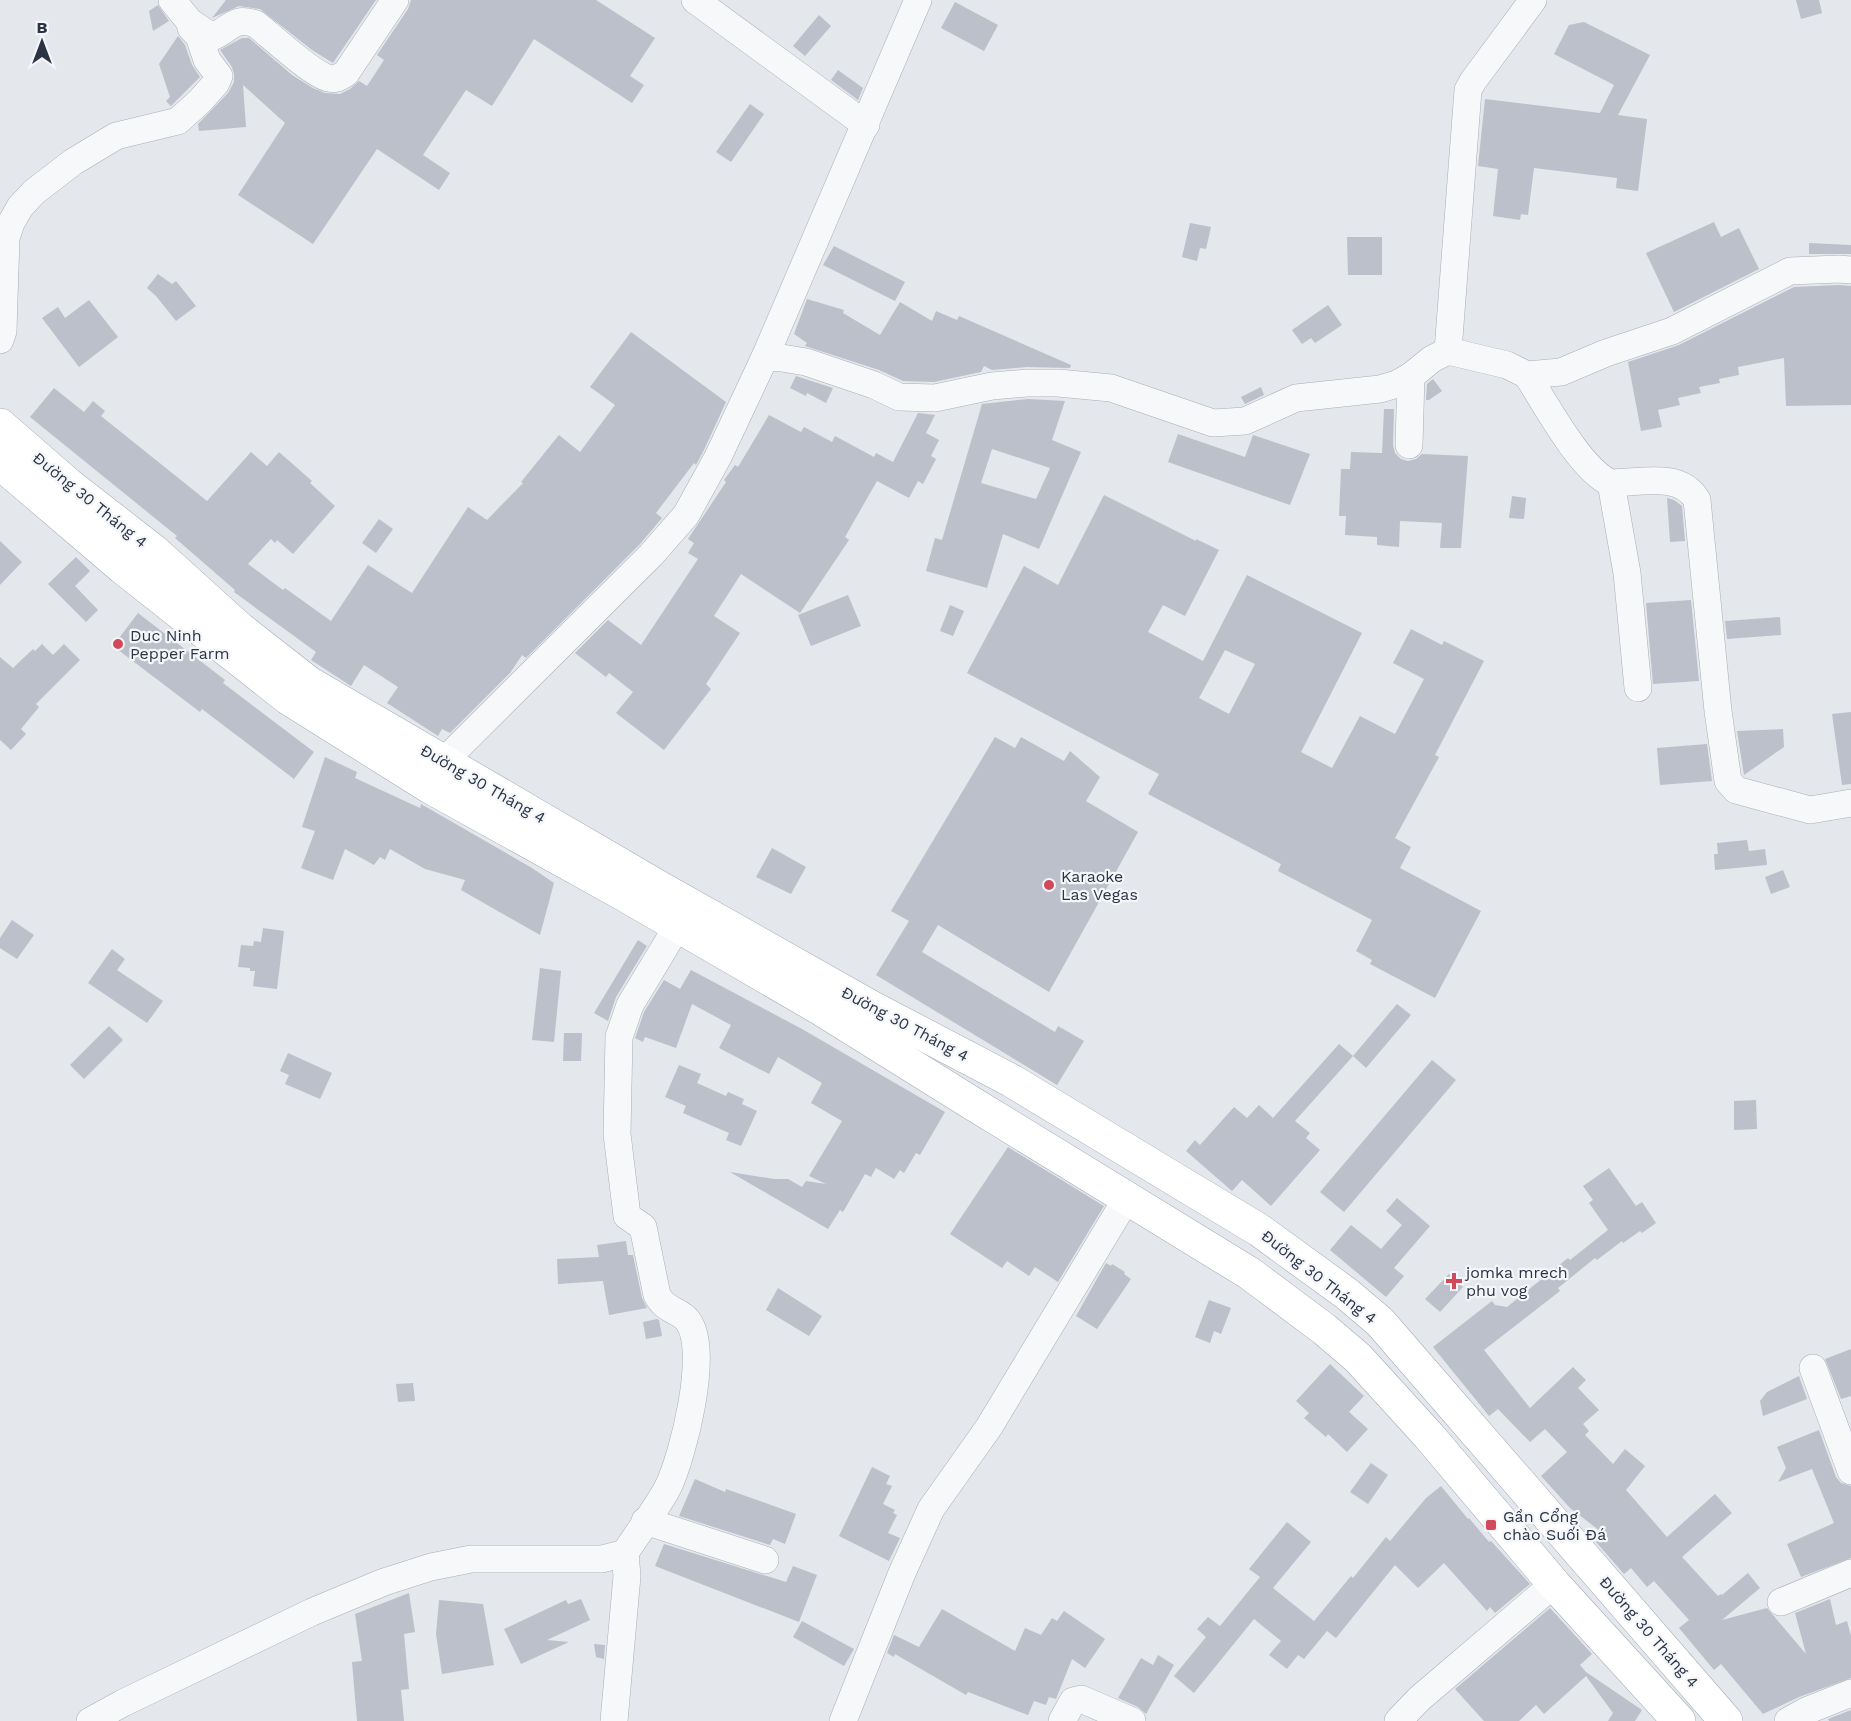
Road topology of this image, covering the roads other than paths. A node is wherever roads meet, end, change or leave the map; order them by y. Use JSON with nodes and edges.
{"nodes":[{"id":1,"x":172,"y":0,"type":"edge"},
{"id":2,"x":395,"y":0,"type":"edge"},
{"id":3,"x":695,"y":0,"type":"edge"},
{"id":4,"x":1533,"y":0,"type":"edge"},
{"id":5,"x":908,"y":4,"type":"edge"},
{"id":6,"x":1513,"y":12,"type":"edge"},
{"id":7,"x":190,"y":22,"type":"junction"},
{"id":8,"x":866,"y":125,"type":"junction"},
{"id":9,"x":1851,"y":270,"type":"edge"},
{"id":10,"x":0,"y":340,"type":"edge"},
{"id":11,"x":1449,"y":351,"type":"junction"},
{"id":12,"x":765,"y":357,"type":"junction"},
{"id":13,"x":1527,"y":375,"type":"junction"},
{"id":14,"x":1411,"y":376,"type":"junction"},
{"id":15,"x":0,"y":424,"type":"edge"},
{"id":16,"x":1408,"y":445,"type":"dead end"},
{"id":17,"x":0,"y":463,"type":"edge"},
{"id":18,"x":1611,"y":483,"type":"junction"},
{"id":19,"x":1638,"y":688,"type":"dead end"},
{"id":20,"x":437,"y":774,"type":"junction"},
{"id":21,"x":1851,"y":803,"type":"edge"},
{"id":22,"x":677,"y":927,"type":"junction"},
{"id":23,"x":995,"y":1071,"type":"junction"},
{"id":24,"x":970,"y":1102,"type":"junction"},
{"id":25,"x":1127,"y":1198,"type":"junction"},
{"id":26,"x":1813,"y":1368,"type":"dead end"},
{"id":27,"x":1457,"y":1411,"type":"junction"},
{"id":28,"x":1429,"y":1436,"type":"junction"},
{"id":29,"x":1851,"y":1471,"type":"edge"},
{"id":30,"x":645,"y":1521,"type":"junction"},
{"id":31,"x":625,"y":1553,"type":"junction"},
{"id":32,"x":765,"y":1560,"type":"dead end"},
{"id":33,"x":1851,"y":1573,"type":"edge"},
{"id":34,"x":1554,"y":1584,"type":"junction"},
{"id":35,"x":1781,"y":1602,"type":"dead end"},
{"id":36,"x":1851,"y":1693,"type":"edge"},
{"id":37,"x":90,"y":1721,"type":"edge"},
{"id":38,"x":614,"y":1721,"type":"edge"},
{"id":39,"x":843,"y":1721,"type":"edge"},
{"id":40,"x":1062,"y":1721,"type":"edge"},
{"id":41,"x":1132,"y":1721,"type":"edge"},
{"id":42,"x":1398,"y":1721,"type":"edge"},
{"id":43,"x":1679,"y":1721,"type":"edge"},
{"id":44,"x":1726,"y":1721,"type":"edge"},
{"id":45,"x":1788,"y":1721,"type":"edge"}],
"edges":[{"from":1,"to":7,"type":"street"},
{"from":2,"to":7,"type":"street"},
{"from":3,"to":8,"type":"street"},
{"from":4,"to":6,"type":"street"},
{"from":5,"to":8,"type":"street"},
{"from":6,"to":11,"type":"street"},
{"from":7,"to":10,"type":"street"},
{"from":8,"to":12,"type":"street"},
{"from":9,"to":13,"type":"street"},
{"from":11,"to":13,"type":"street"},
{"from":11,"to":14,"type":"street"},
{"from":12,"to":14,"type":"street"},
{"from":12,"to":20,"type":"street"},
{"from":13,"to":18,"type":"street"},
{"from":14,"to":16,"type":"street"},
{"from":15,"to":20,"type":"main road","name":"Đường 30 Tháng 4"},
{"from":17,"to":20,"type":"main road","name":"Đường 30 Tháng 4"},
{"from":18,"to":19,"type":"street"},
{"from":18,"to":21,"type":"street"},
{"from":20,"to":22,"type":"main road","name":"Đường 30 Tháng 4"},
{"from":20,"to":23,"type":"main road","name":"Đường 30 Tháng 4"},
{"from":22,"to":24,"type":"main road","name":"Đường 30 Tháng 4"},
{"from":22,"to":30,"type":"street"},
{"from":23,"to":24,"type":"main road"},
{"from":23,"to":27,"type":"main road","name":"Đường 30 Tháng 4"},
{"from":24,"to":25,"type":"main road","name":"Đường 30 Tháng 4"},
{"from":25,"to":28,"type":"main road","name":"Đường 30 Tháng 4"},
{"from":25,"to":39,"type":"street"},
{"from":26,"to":29,"type":"street"},
{"from":27,"to":28,"type":"main road"},
{"from":27,"to":44,"type":"main road","name":"Đường 30 Tháng 4"},
{"from":28,"to":34,"type":"main road","name":"Đường 30 Tháng 4"},
{"from":30,"to":31,"type":"street"},
{"from":30,"to":32,"type":"street"},
{"from":31,"to":37,"type":"street"},
{"from":31,"to":38,"type":"street"},
{"from":33,"to":35,"type":"street"},
{"from":34,"to":42,"type":"street"},
{"from":34,"to":43,"type":"main road","name":"Đường 30 Tháng 4"},
{"from":36,"to":45,"type":"street"},
{"from":40,"to":41,"type":"street"}]}
